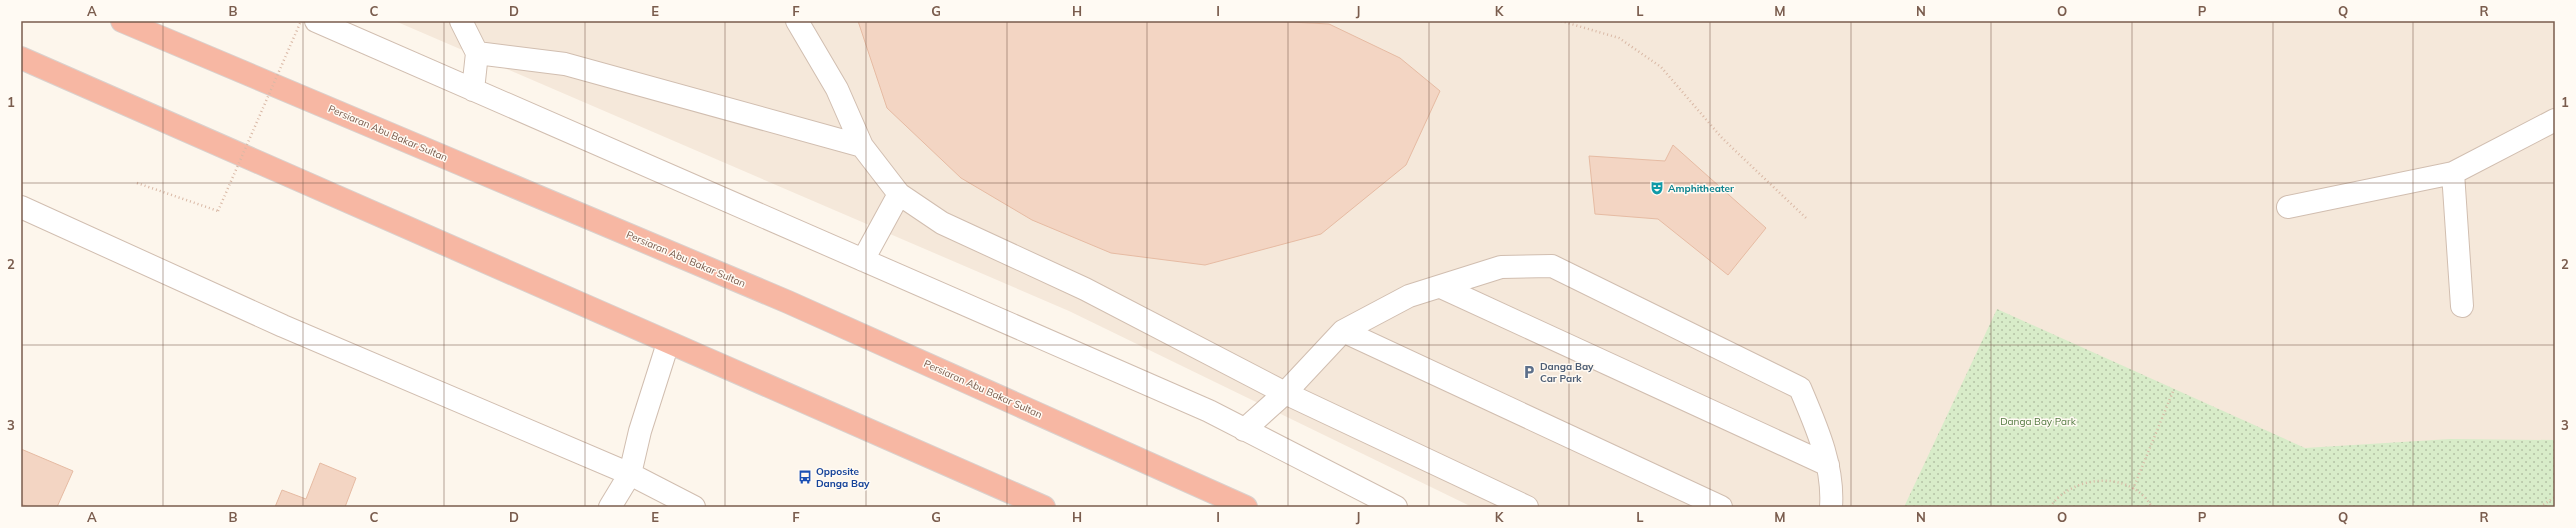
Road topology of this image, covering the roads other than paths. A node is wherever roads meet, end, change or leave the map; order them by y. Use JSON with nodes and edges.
{"nodes":[{"id":1,"x":122,"y":21,"type":"edge"},
{"id":2,"x":316,"y":21,"type":"edge"},
{"id":3,"x":461,"y":21,"type":"edge"},
{"id":4,"x":797,"y":21,"type":"edge"},
{"id":5,"x":477,"y":53,"type":"junction"},
{"id":6,"x":21,"y":58,"type":"edge"},
{"id":7,"x":473,"y":90,"type":"junction"},
{"id":8,"x":2555,"y":120,"type":"edge"},
{"id":9,"x":862,"y":146,"type":"junction"},
{"id":10,"x":2454,"y":173,"type":"junction"},
{"id":11,"x":899,"y":194,"type":"junction"},
{"id":12,"x":2288,"y":207,"type":"dead end"},
{"id":13,"x":21,"y":208,"type":"edge"},
{"id":14,"x":863,"y":260,"type":"junction"},
{"id":15,"x":1441,"y":287,"type":"junction"},
{"id":16,"x":2462,"y":306,"type":"dead end"},
{"id":17,"x":1343,"y":332,"type":"junction"},
{"id":18,"x":668,"y":343,"type":"junction"},
{"id":19,"x":1285,"y":393,"type":"junction"},
{"id":20,"x":1244,"y":430,"type":"junction"},
{"id":21,"x":1828,"y":465,"type":"junction"},
{"id":22,"x":630,"y":474,"type":"junction"},
{"id":23,"x":610,"y":507,"type":"edge"},
{"id":24,"x":694,"y":507,"type":"edge"},
{"id":25,"x":1044,"y":507,"type":"edge"},
{"id":26,"x":1246,"y":507,"type":"edge"},
{"id":27,"x":1396,"y":507,"type":"edge"},
{"id":28,"x":1527,"y":507,"type":"edge"},
{"id":29,"x":1721,"y":507,"type":"edge"},
{"id":30,"x":1831,"y":507,"type":"edge"}],
"edges":[{"from":1,"to":26,"type":"highway","name":"Persiaran Abu Bakar Sultan"},
{"from":2,"to":7,"type":"street"},
{"from":3,"to":5,"type":"street"},
{"from":4,"to":9,"type":"street"},
{"from":5,"to":7,"type":"street"},
{"from":5,"to":9,"type":"street"},
{"from":6,"to":18,"type":"highway"},
{"from":7,"to":14,"type":"street"},
{"from":8,"to":10,"type":"street"},
{"from":9,"to":11,"type":"street"},
{"from":10,"to":12,"type":"street"},
{"from":10,"to":16,"type":"street"},
{"from":11,"to":14,"type":"street"},
{"from":11,"to":19,"type":"street"},
{"from":13,"to":22,"type":"street"},
{"from":14,"to":20,"type":"street"},
{"from":15,"to":17,"type":"street"},
{"from":15,"to":21,"type":"street"},
{"from":15,"to":21,"type":"street"},
{"from":17,"to":19,"type":"street"},
{"from":17,"to":29,"type":"street"},
{"from":18,"to":22,"type":"street"},
{"from":18,"to":25,"type":"highway"},
{"from":19,"to":20,"type":"street"},
{"from":19,"to":28,"type":"street"},
{"from":20,"to":27,"type":"street"},
{"from":21,"to":30,"type":"street"},
{"from":22,"to":23,"type":"street"},
{"from":22,"to":24,"type":"street"}]}
